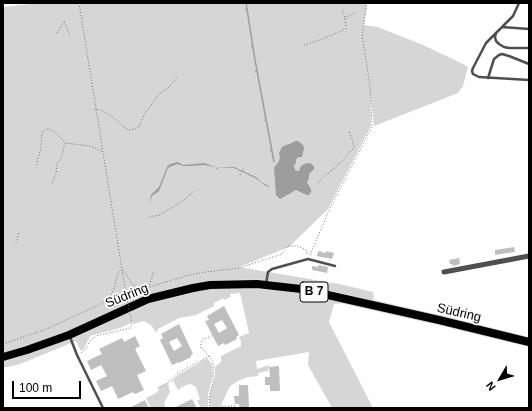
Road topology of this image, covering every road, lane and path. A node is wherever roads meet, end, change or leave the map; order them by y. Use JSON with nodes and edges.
{"nodes":[{"id":1,"x":79,"y":3,"type":"edge"},
{"id":2,"x":367,"y":3,"type":"edge"},
{"id":3,"x":519,"y":3,"type":"edge"},
{"id":4,"x":248,"y":9,"type":"dead end"},
{"id":5,"x":245,"y":10,"type":"dead end"},
{"id":6,"x":342,"y":10,"type":"dead end"},
{"id":7,"x":356,"y":12,"type":"dead end"},
{"id":8,"x":345,"y":18,"type":"junction"},
{"id":9,"x":502,"y":27,"type":"junction"},
{"id":10,"x":529,"y":28,"type":"edge"},
{"id":11,"x":57,"y":33,"type":"dead end"},
{"id":12,"x":496,"y":33,"type":"junction"},
{"id":13,"x":70,"y":36,"type":"dead end"},
{"id":14,"x":304,"y":45,"type":"dead end"},
{"id":15,"x":251,"y":46,"type":"dead end"},
{"id":16,"x":254,"y":46,"type":"dead end"},
{"id":17,"x":529,"y":48,"type":"edge"},
{"id":18,"x":529,"y":64,"type":"edge"},
{"id":19,"x":255,"y":72,"type":"dead end"},
{"id":20,"x":258,"y":72,"type":"dead end"},
{"id":21,"x":178,"y":76,"type":"dead end"},
{"id":22,"x":488,"y":78,"type":"junction"},
{"id":23,"x":529,"y":80,"type":"edge"},
{"id":24,"x":94,"y":108,"type":"dead end"},
{"id":25,"x":97,"y":109,"type":"junction"},
{"id":26,"x":264,"y":120,"type":"dead end"},
{"id":27,"x":267,"y":120,"type":"dead end"},
{"id":28,"x":349,"y":131,"type":"dead end"},
{"id":29,"x":66,"y":143,"type":"junction"},
{"id":30,"x":270,"y":150,"type":"dead end"},
{"id":31,"x":273,"y":150,"type":"dead end"},
{"id":32,"x":103,"y":151,"type":"junction"},
{"id":33,"x":37,"y":165,"type":"dead end"},
{"id":34,"x":218,"y":166,"type":"dead end"},
{"id":35,"x":244,"y":168,"type":"dead end"},
{"id":36,"x":217,"y":169,"type":"dead end"},
{"id":37,"x":240,"y":175,"type":"dead end"},
{"id":38,"x":52,"y":183,"type":"dead end"},
{"id":39,"x":318,"y":183,"type":"dead end"},
{"id":40,"x":196,"y":190,"type":"dead end"},
{"id":41,"x":150,"y":217,"type":"dead end"},
{"id":42,"x":19,"y":232,"type":"dead end"},
{"id":43,"x":16,"y":243,"type":"dead end"},
{"id":44,"x":529,"y":256,"type":"edge"},
{"id":45,"x":308,"y":259,"type":"junction"},
{"id":46,"x":335,"y":266,"type":"dead end"},
{"id":47,"x":122,"y":270,"type":"junction"},
{"id":48,"x":154,"y":271,"type":"dead end"},
{"id":49,"x":444,"y":272,"type":"dead end"},
{"id":50,"x":266,"y":285,"type":"junction"},
{"id":51,"x":149,"y":287,"type":"junction"},
{"id":52,"x":135,"y":310,"type":"dead end"},
{"id":53,"x":128,"y":313,"type":"dead end"},
{"id":54,"x":69,"y":335,"type":"junction"},
{"id":55,"x":213,"y":335,"type":"dead end"},
{"id":56,"x":529,"y":342,"type":"edge"},
{"id":57,"x":3,"y":344,"type":"edge"},
{"id":58,"x":77,"y":355,"type":"junction"},
{"id":59,"x":209,"y":356,"type":"junction"},
{"id":60,"x":3,"y":357,"type":"edge"},
{"id":61,"x":158,"y":388,"type":"dead end"},
{"id":62,"x":222,"y":406,"type":"dead end"},
{"id":63,"x":236,"y":406,"type":"dead end"},
{"id":64,"x":103,"y":408,"type":"edge"},
{"id":65,"x":210,"y":408,"type":"edge"}],
"edges":[{"from":1,"to":25,"type":"path"},
{"from":2,"to":45,"type":"path"},
{"from":3,"to":9,"type":"lane"},
{"from":4,"to":5,"type":"path"},
{"from":6,"to":8,"type":"path"},
{"from":7,"to":8,"type":"path"},
{"from":8,"to":14,"type":"path"},
{"from":9,"to":10,"type":"lane"},
{"from":9,"to":12,"type":"lane"},
{"from":11,"to":13,"type":"path"},
{"from":12,"to":17,"type":"lane"},
{"from":12,"to":22,"type":"lane"},
{"from":15,"to":16,"type":"path"},
{"from":18,"to":22,"type":"lane"},
{"from":19,"to":20,"type":"path"},
{"from":21,"to":25,"type":"path"},
{"from":22,"to":23,"type":"lane"},
{"from":24,"to":25,"type":"path"},
{"from":25,"to":32,"type":"path"},
{"from":26,"to":27,"type":"path"},
{"from":28,"to":39,"type":"path"},
{"from":29,"to":32,"type":"path"},
{"from":29,"to":33,"type":"path"},
{"from":29,"to":38,"type":"path"},
{"from":30,"to":31,"type":"path"},
{"from":32,"to":47,"type":"path"},
{"from":34,"to":36,"type":"path"},
{"from":35,"to":37,"type":"path"},
{"from":40,"to":41,"type":"path"},
{"from":42,"to":43,"type":"path"},
{"from":44,"to":49,"type":"street"},
{"from":45,"to":46,"type":"lane"},
{"from":45,"to":50,"type":"lane"},
{"from":45,"to":51,"type":"path"},
{"from":47,"to":51,"type":"path"},
{"from":47,"to":57,"type":"path"},
{"from":47,"to":58,"type":"path","bridge":true},
{"from":48,"to":51,"type":"path"},
{"from":50,"to":54,"type":"main road","name":"Südring","number":"B 7"},
{"from":50,"to":56,"type":"main road","name":"Südring","number":"B 7"},
{"from":52,"to":53,"type":"path"},
{"from":54,"to":58,"type":"lane"},
{"from":54,"to":60,"type":"main road","name":"Südring","number":"B 7"},
{"from":55,"to":59,"type":"path"},
{"from":58,"to":64,"type":"lane"},
{"from":59,"to":61,"type":"path"},
{"from":59,"to":65,"type":"path"},
{"from":62,"to":63,"type":"path"}]}
